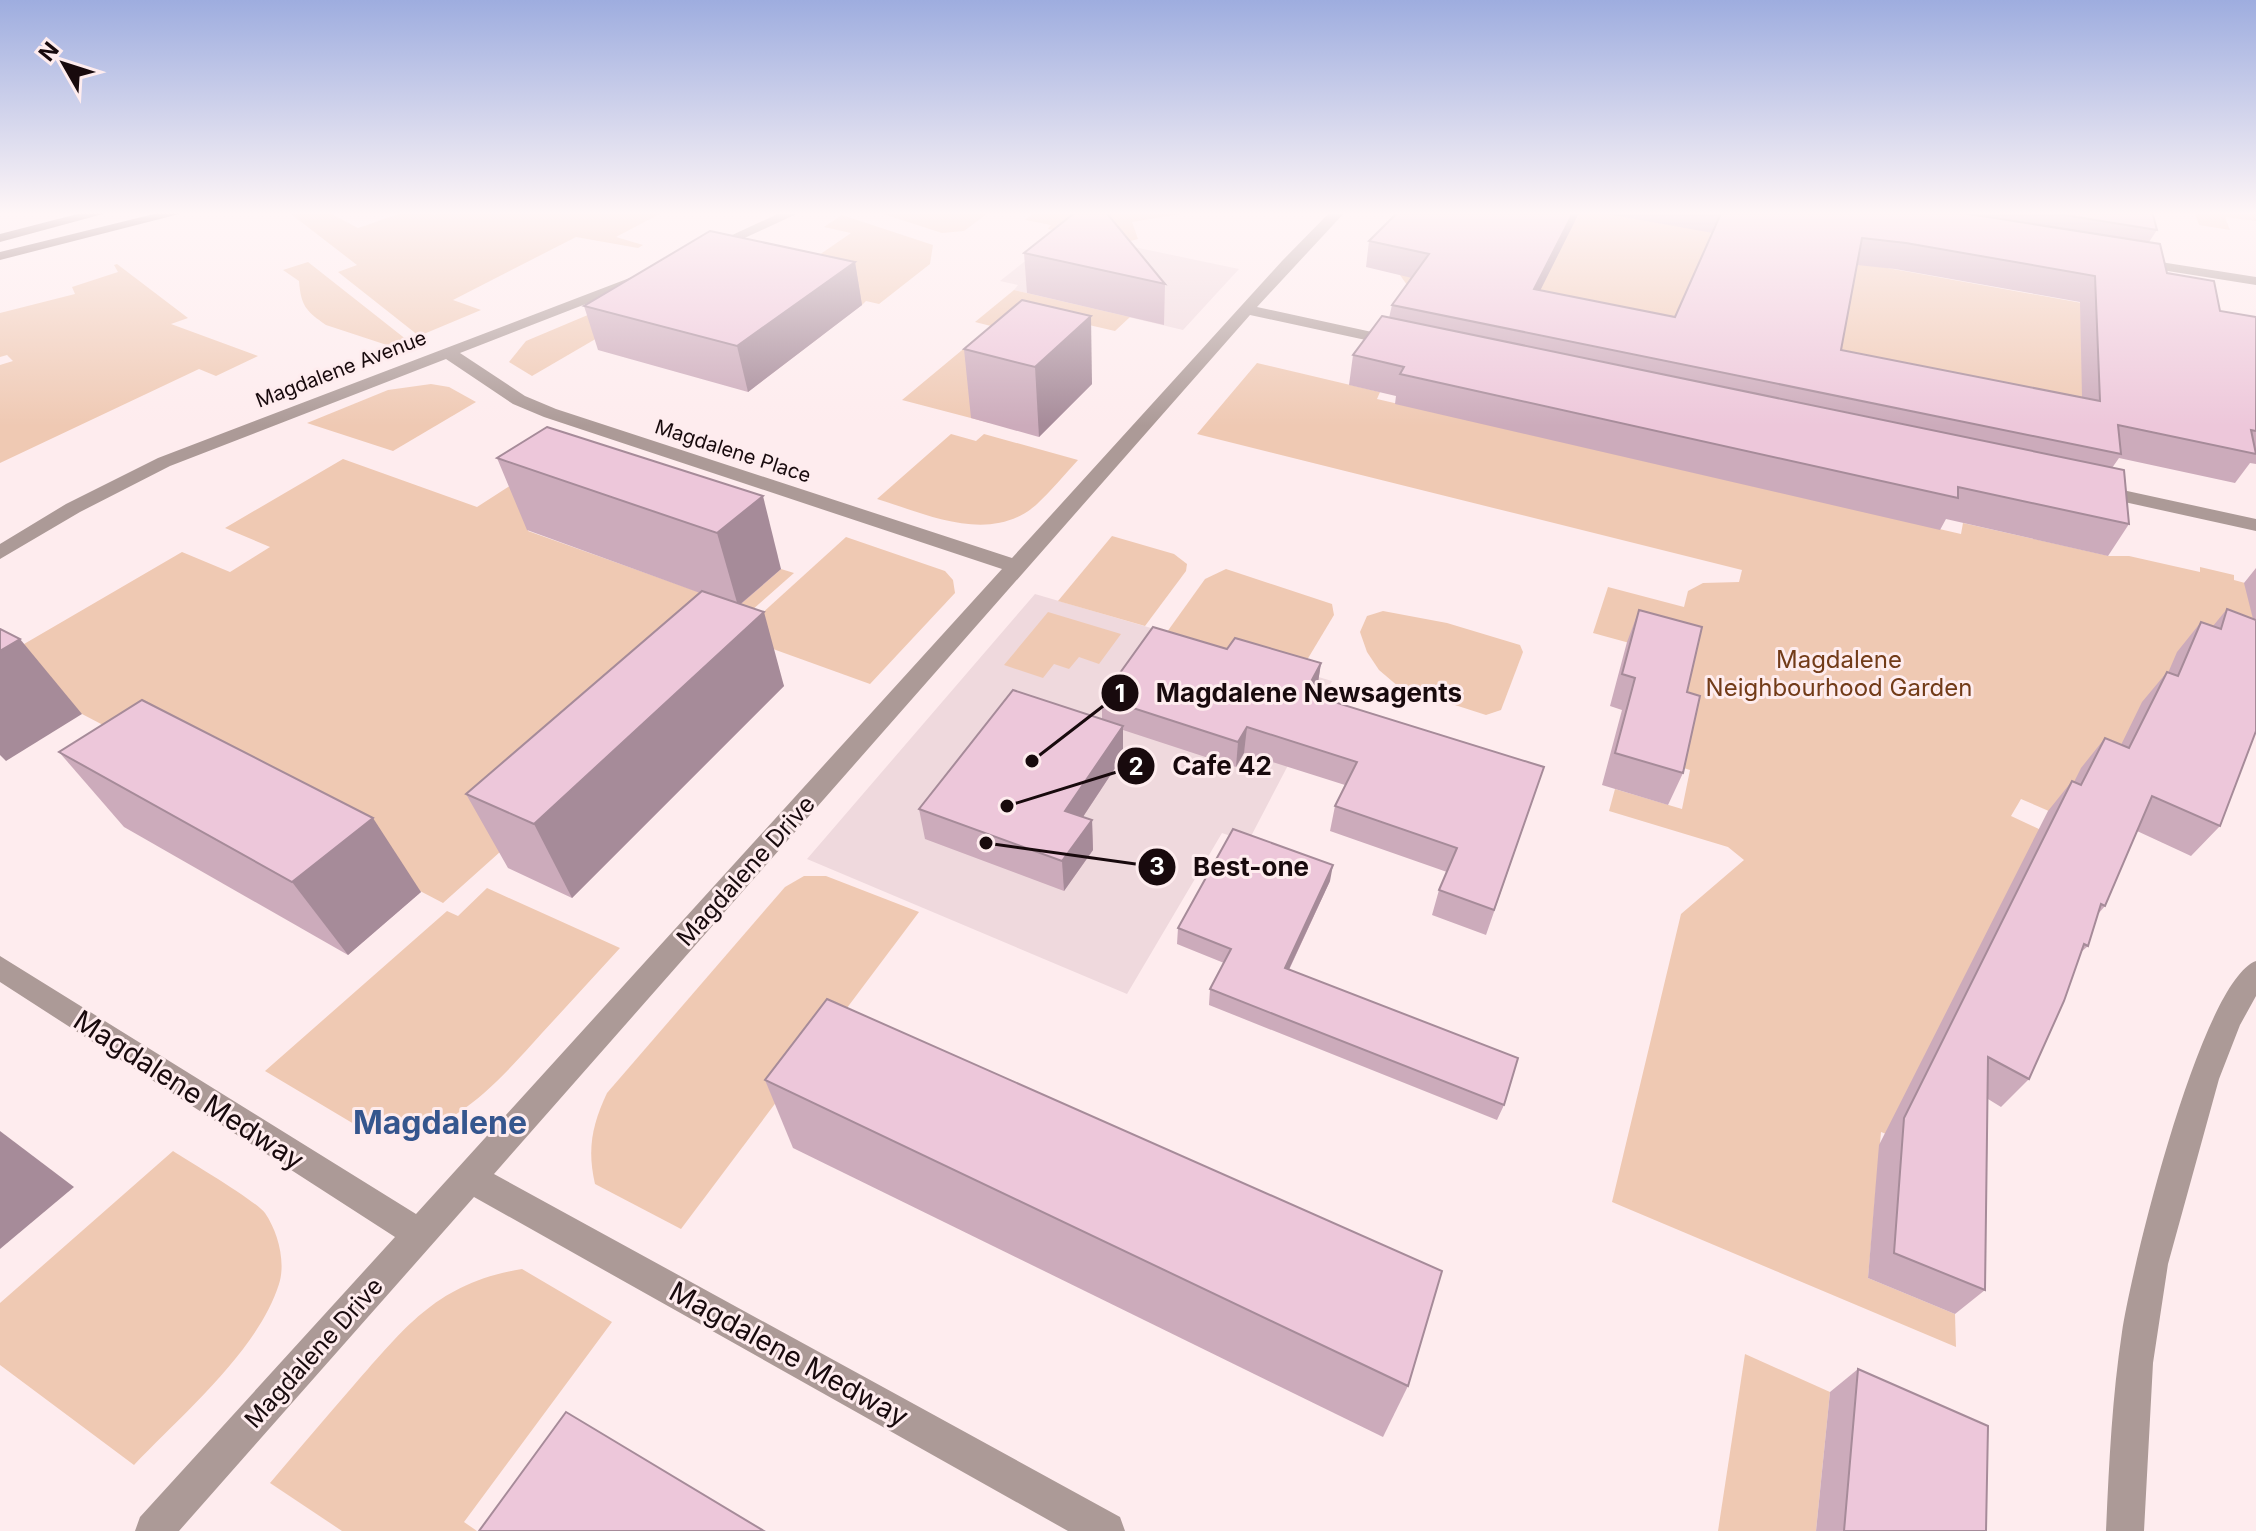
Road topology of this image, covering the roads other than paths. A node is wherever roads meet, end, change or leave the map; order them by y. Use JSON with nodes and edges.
{"nodes":[{"id":1,"x":627,"y":282,"type":"edge"},
{"id":2,"x":1273,"y":282,"type":"edge"},
{"id":3,"x":1248,"y":310,"type":"junction"},
{"id":4,"x":1413,"y":345,"type":"edge"},
{"id":5,"x":447,"y":352,"type":"junction"},
{"id":6,"x":2072,"y":486,"type":"edge"},
{"id":7,"x":2256,"y":525,"type":"edge"},
{"id":8,"x":0,"y":553,"type":"edge"},
{"id":9,"x":1017,"y":567,"type":"junction"},
{"id":10,"x":0,"y":968,"type":"edge"},
{"id":11,"x":2256,"y":973,"type":"edge"},
{"id":12,"x":471,"y":1178,"type":"junction"},
{"id":13,"x":421,"y":1235,"type":"junction"},
{"id":14,"x":154,"y":1531,"type":"edge"},
{"id":15,"x":1106,"y":1531,"type":"edge"},
{"id":16,"x":2125,"y":1531,"type":"edge"}],
"edges":[{"from":1,"to":5,"type":"street","name":"Magdalene Avenue"},
{"from":2,"to":3,"type":"street","name":"Magdalene Drive"},
{"from":3,"to":4,"type":"street"},
{"from":3,"to":9,"type":"street","name":"Magdalene Drive"},
{"from":5,"to":8,"type":"street","name":"Magdalene Avenue"},
{"from":5,"to":9,"type":"street","name":"Magdalene Place"},
{"from":6,"to":7,"type":"street"},
{"from":9,"to":12,"type":"street","name":"Magdalene Drive"},
{"from":10,"to":13,"type":"street","name":"Magdalene Medway"},
{"from":11,"to":16,"type":"street"},
{"from":12,"to":13,"type":"street","name":"Magdalene Drive"},
{"from":12,"to":15,"type":"street","name":"Magdalene Medway"},
{"from":13,"to":14,"type":"street","name":"Magdalene Drive"}]}
